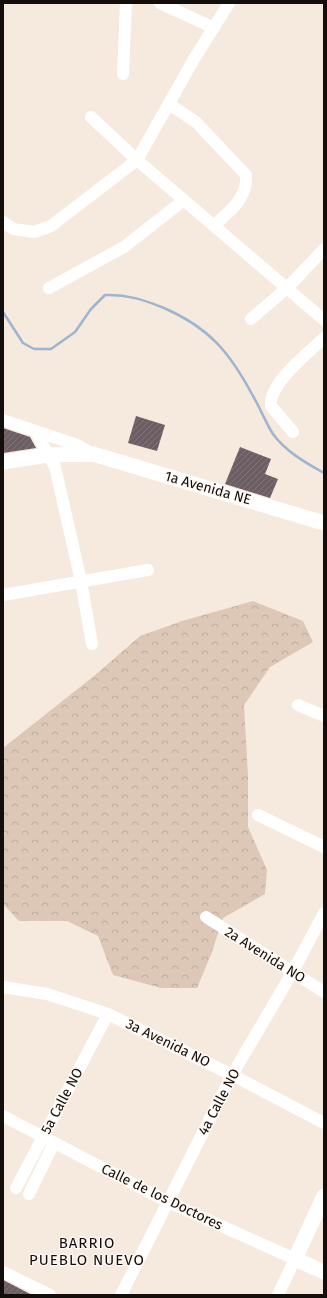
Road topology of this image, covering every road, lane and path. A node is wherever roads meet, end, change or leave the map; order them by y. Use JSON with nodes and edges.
{"nodes":[{"id":1,"x":126,"y":3,"type":"edge"},
{"id":2,"x":160,"y":3,"type":"edge"},
{"id":3,"x":230,"y":3,"type":"edge"},
{"id":4,"x":214,"y":28,"type":"junction"},
{"id":5,"x":123,"y":74,"type":"dead end"},
{"id":6,"x":169,"y":104,"type":"junction"},
{"id":7,"x":91,"y":117,"type":"dead end"},
{"id":8,"x":137,"y":160,"type":"junction"},
{"id":9,"x":184,"y":200,"type":"junction"},
{"id":10,"x":3,"y":222,"type":"edge"},
{"id":11,"x":214,"y":226,"type":"junction"},
{"id":12,"x":324,"y":249,"type":"edge"},
{"id":13,"x":49,"y":288,"type":"dead end"},
{"id":14,"x":288,"y":288,"type":"junction"},
{"id":15,"x":251,"y":319,"type":"dead end"},
{"id":16,"x":324,"y":320,"type":"edge"},
{"id":17,"x":324,"y":338,"type":"edge"},
{"id":18,"x":3,"y":420,"type":"edge"},
{"id":19,"x":36,"y":432,"type":"junction"},
{"id":20,"x":293,"y":432,"type":"dead end"},
{"id":21,"x":93,"y":454,"type":"junction"},
{"id":22,"x":48,"y":455,"type":"junction"},
{"id":23,"x":3,"y":462,"type":"edge"},
{"id":24,"x":324,"y":523,"type":"edge"},
{"id":25,"x":148,"y":570,"type":"dead end"},
{"id":26,"x":81,"y":581,"type":"junction"},
{"id":27,"x":3,"y":595,"type":"edge"},
{"id":28,"x":92,"y":644,"type":"dead end"},
{"id":29,"x":298,"y":704,"type":"dead end"},
{"id":30,"x":324,"y":716,"type":"edge"},
{"id":31,"x":258,"y":814,"type":"dead end"},
{"id":32,"x":324,"y":847,"type":"edge"},
{"id":33,"x":324,"y":913,"type":"edge"},
{"id":34,"x":206,"y":917,"type":"dead end"},
{"id":35,"x":292,"y":973,"type":"junction"},
{"id":36,"x":3,"y":987,"type":"edge"},
{"id":37,"x":324,"y":992,"type":"edge"},
{"id":38,"x":108,"y":1014,"type":"junction"},
{"id":39,"x":232,"y":1075,"type":"junction"},
{"id":40,"x":3,"y":1116,"type":"edge"},
{"id":41,"x":324,"y":1123,"type":"edge"},
{"id":42,"x":43,"y":1137,"type":"junction"},
{"id":43,"x":54,"y":1143,"type":"junction"},
{"id":44,"x":16,"y":1188,"type":"dead end"},
{"id":45,"x":29,"y":1194,"type":"dead end"},
{"id":46,"x":324,"y":1196,"type":"edge"},
{"id":47,"x":168,"y":1202,"type":"junction"},
{"id":48,"x":295,"y":1259,"type":"junction"},
{"id":49,"x":3,"y":1272,"type":"edge"},
{"id":50,"x":324,"y":1272,"type":"edge"},
{"id":51,"x":50,"y":1295,"type":"edge"},
{"id":52,"x":121,"y":1295,"type":"edge"},
{"id":53,"x":278,"y":1295,"type":"edge"}],
"edges":[{"from":1,"to":5,"type":"street"},
{"from":2,"to":4,"type":"street"},
{"from":3,"to":4,"type":"street"},
{"from":4,"to":6,"type":"street"},
{"from":6,"to":8,"type":"street"},
{"from":6,"to":11,"type":"street"},
{"from":7,"to":8,"type":"street"},
{"from":8,"to":9,"type":"street"},
{"from":8,"to":10,"type":"street"},
{"from":9,"to":11,"type":"street"},
{"from":9,"to":13,"type":"street"},
{"from":11,"to":14,"type":"street"},
{"from":12,"to":14,"type":"street"},
{"from":14,"to":15,"type":"street"},
{"from":14,"to":16,"type":"street"},
{"from":17,"to":20,"type":"street"},
{"from":18,"to":19,"type":"street"},
{"from":19,"to":21,"type":"street"},
{"from":19,"to":22,"type":"street"},
{"from":21,"to":22,"type":"main road","name":"1a Avenida NE"},
{"from":21,"to":24,"type":"main road","name":"1a Avenida NE"},
{"from":22,"to":23,"type":"main road","name":"1a Avenida NE"},
{"from":22,"to":26,"type":"street"},
{"from":25,"to":26,"type":"street"},
{"from":26,"to":27,"type":"street"},
{"from":26,"to":28,"type":"street"},
{"from":29,"to":30,"type":"street"},
{"from":31,"to":32,"type":"street"},
{"from":33,"to":35,"type":"street","name":"4a Calle NO"},
{"from":34,"to":35,"type":"street","name":"2a Avenida NO"},
{"from":35,"to":37,"type":"street","name":"2a Avenida NO"},
{"from":35,"to":39,"type":"street","name":"4a Calle NO"},
{"from":36,"to":38,"type":"street","name":"3a Avenida NO"},
{"from":38,"to":39,"type":"street","name":"3a Avenida NO"},
{"from":38,"to":42,"type":"street","name":"5a Calle NO"},
{"from":39,"to":41,"type":"street","name":"3a Avenida NO"},
{"from":39,"to":47,"type":"street","name":"4a Calle NO"},
{"from":40,"to":42,"type":"street","name":"Calle de los Doctores"},
{"from":42,"to":43,"type":"street","name":"Calle de los Doctores"},
{"from":42,"to":44,"type":"street","name":"5a Calle NO"},
{"from":43,"to":45,"type":"street"},
{"from":43,"to":47,"type":"street","name":"Calle de los Doctores"},
{"from":46,"to":48,"type":"main road"},
{"from":47,"to":48,"type":"street","name":"Calle de los Doctores"},
{"from":47,"to":52,"type":"street","name":"4a Calle NO"},
{"from":48,"to":50,"type":"main road","name":"Calle de los Doctores"},
{"from":48,"to":53,"type":"street"},
{"from":49,"to":51,"type":"street"}]}
